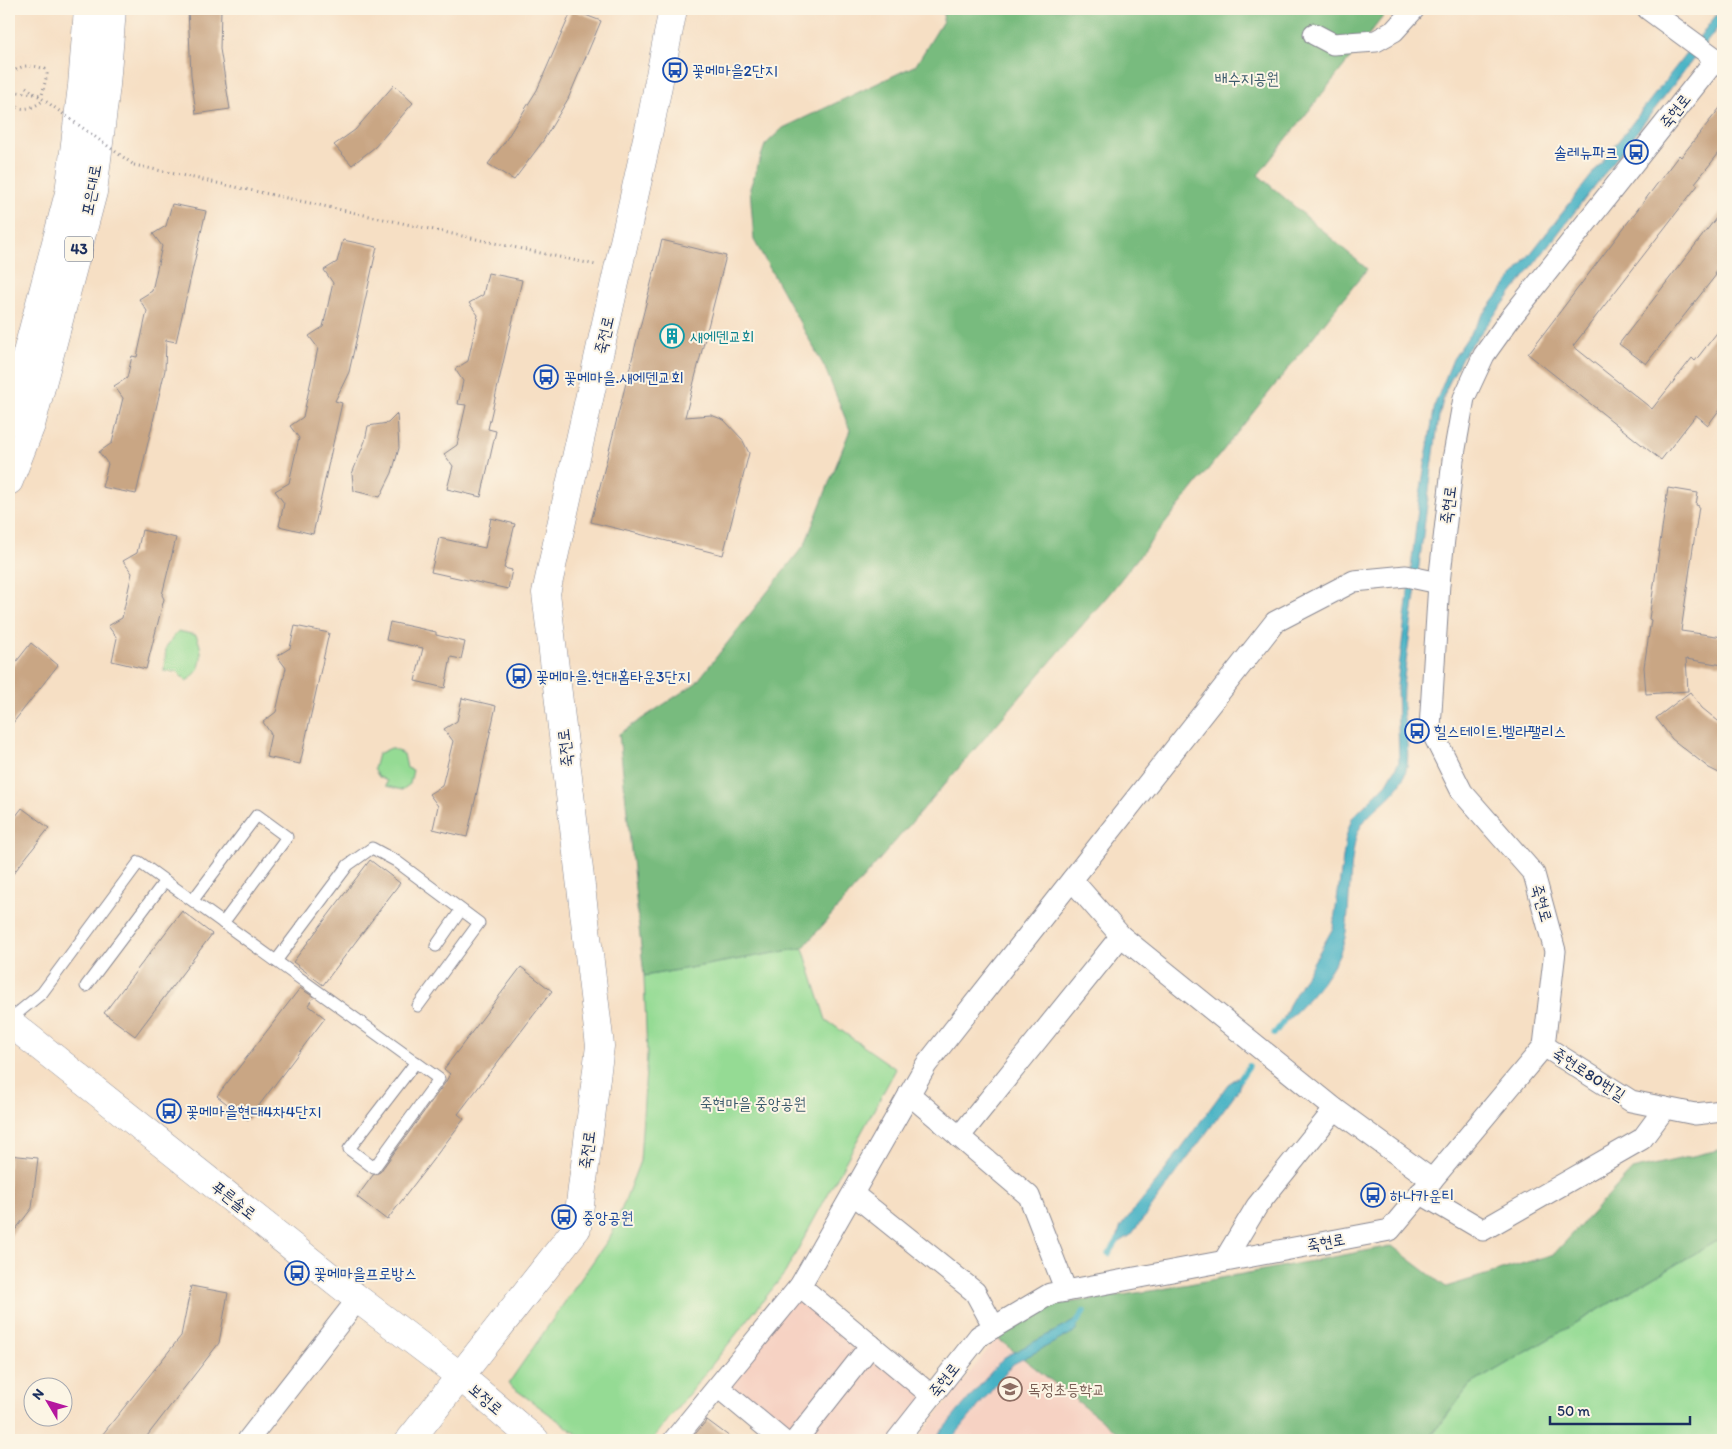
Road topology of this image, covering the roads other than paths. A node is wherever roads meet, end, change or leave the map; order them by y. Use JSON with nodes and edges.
{"nodes":[{"id":1,"x":88,"y":9,"type":"edge"},
{"id":2,"x":112,"y":9,"type":"edge"},
{"id":3,"x":673,"y":9,"type":"edge"},
{"id":4,"x":1414,"y":9,"type":"edge"},
{"id":5,"x":1648,"y":9,"type":"edge"},
{"id":6,"x":1314,"y":34,"type":"dead end"},
{"id":7,"x":1719,"y":63,"type":"edge"},
{"id":8,"x":9,"y":421,"type":"edge"},
{"id":9,"x":9,"y":481,"type":"edge"},
{"id":10,"x":1422,"y":579,"type":"junction"},
{"id":11,"x":166,"y":880,"type":"junction"},
{"id":12,"x":1072,"y":880,"type":"junction"},
{"id":13,"x":193,"y":900,"type":"junction"},
{"id":14,"x":461,"y":910,"type":"junction"},
{"id":15,"x":223,"y":923,"type":"junction"},
{"id":16,"x":1121,"y":936,"type":"junction"},
{"id":17,"x":436,"y":946,"type":"dead end"},
{"id":18,"x":276,"y":961,"type":"junction"},
{"id":19,"x":86,"y":986,"type":"dead end"},
{"id":20,"x":418,"y":1006,"type":"dead end"},
{"id":21,"x":9,"y":1021,"type":"edge"},
{"id":22,"x":1544,"y":1046,"type":"junction"},
{"id":23,"x":416,"y":1062,"type":"junction"},
{"id":24,"x":909,"y":1094,"type":"junction"},
{"id":25,"x":1666,"y":1108,"type":"junction"},
{"id":26,"x":1335,"y":1109,"type":"junction"},
{"id":27,"x":1723,"y":1112,"type":"edge"},
{"id":28,"x":959,"y":1137,"type":"junction"},
{"id":29,"x":1426,"y":1186,"type":"junction"},
{"id":30,"x":853,"y":1194,"type":"junction"},
{"id":31,"x":1224,"y":1261,"type":"junction"},
{"id":32,"x":800,"y":1286,"type":"junction"},
{"id":33,"x":1066,"y":1291,"type":"junction"},
{"id":34,"x":358,"y":1299,"type":"junction"},
{"id":35,"x":994,"y":1327,"type":"junction"},
{"id":36,"x":871,"y":1345,"type":"junction"},
{"id":37,"x":460,"y":1376,"type":"junction"},
{"id":38,"x":718,"y":1387,"type":"junction"},
{"id":39,"x":932,"y":1396,"type":"junction"},
{"id":40,"x":248,"y":1440,"type":"edge"},
{"id":41,"x":410,"y":1440,"type":"edge"},
{"id":42,"x":535,"y":1440,"type":"edge"},
{"id":43,"x":674,"y":1440,"type":"edge"},
{"id":44,"x":782,"y":1440,"type":"edge"},
{"id":45,"x":796,"y":1440,"type":"edge"},
{"id":46,"x":897,"y":1440,"type":"edge"}],
"edges":[{"from":1,"to":8,"type":"main road","name":"포은대로","number":"43"},
{"from":2,"to":9,"type":"main road","name":"포은대로","number":"43"},
{"from":3,"to":37,"type":"main road","name":"죽전로"},
{"from":4,"to":6,"type":"street"},
{"from":5,"to":7,"type":"street"},
{"from":7,"to":10,"type":"street","name":"죽현로"},
{"from":10,"to":12,"type":"street"},
{"from":10,"to":22,"type":"street","name":"죽현로"},
{"from":11,"to":13,"type":"lane"},
{"from":11,"to":19,"type":"lane"},
{"from":11,"to":21,"type":"lane"},
{"from":12,"to":16,"type":"street"},
{"from":12,"to":24,"type":"street"},
{"from":13,"to":15,"type":"lane"},
{"from":13,"to":15,"type":"lane"},
{"from":14,"to":17,"type":"lane"},
{"from":14,"to":18,"type":"lane"},
{"from":14,"to":20,"type":"lane"},
{"from":15,"to":18,"type":"lane"},
{"from":16,"to":26,"type":"street"},
{"from":16,"to":28,"type":"street"},
{"from":18,"to":23,"type":"lane"},
{"from":21,"to":34,"type":"main road","name":"푸른솔로"},
{"from":22,"to":25,"type":"street","name":"죽현로80번길"},
{"from":22,"to":29,"type":"street","name":"죽현로"},
{"from":23,"to":23,"type":"lane"},
{"from":24,"to":28,"type":"street"},
{"from":24,"to":30,"type":"street"},
{"from":25,"to":27,"type":"street","name":"죽현로80번길"},
{"from":25,"to":29,"type":"street"},
{"from":26,"to":29,"type":"street"},
{"from":26,"to":31,"type":"street"},
{"from":28,"to":33,"type":"street"},
{"from":29,"to":31,"type":"street","name":"죽현로"},
{"from":30,"to":32,"type":"street"},
{"from":30,"to":35,"type":"street"},
{"from":31,"to":33,"type":"street","name":"죽현로"},
{"from":32,"to":36,"type":"street"},
{"from":32,"to":38,"type":"street"},
{"from":33,"to":35,"type":"street","name":"죽현로"},
{"from":34,"to":37,"type":"main road","name":"푸른솔로"},
{"from":34,"to":40,"type":"street"},
{"from":35,"to":39,"type":"street","name":"죽현로"},
{"from":36,"to":39,"type":"street"},
{"from":36,"to":45,"type":"street"},
{"from":37,"to":41,"type":"main road","name":"죽전로"},
{"from":37,"to":42,"type":"main road","name":"보정로"},
{"from":38,"to":43,"type":"street"},
{"from":38,"to":44,"type":"street"},
{"from":39,"to":46,"type":"street","name":"죽현로"}]}
